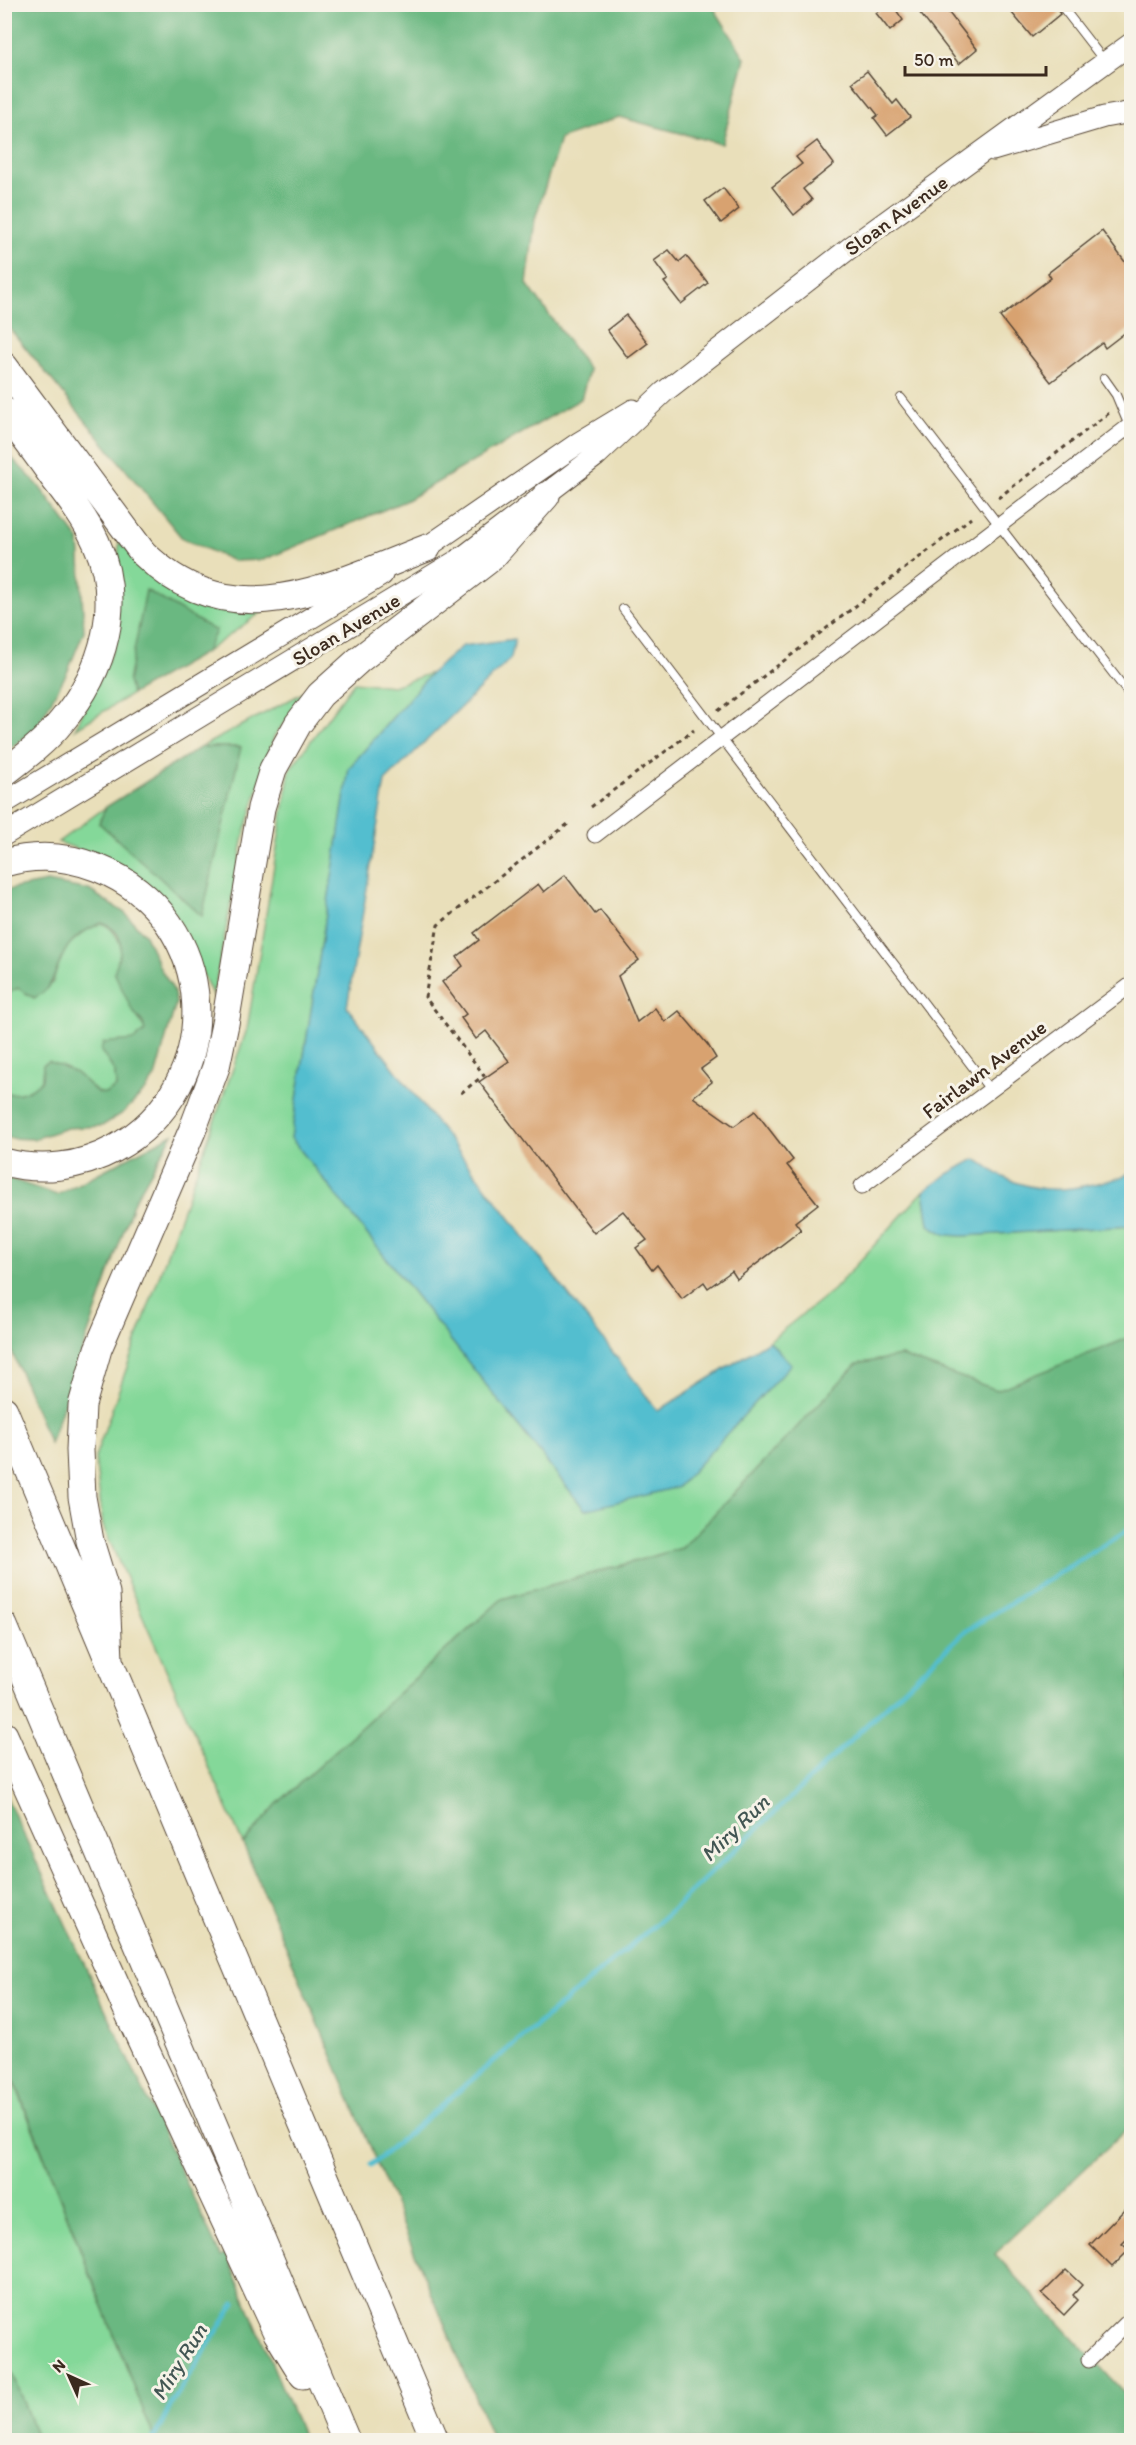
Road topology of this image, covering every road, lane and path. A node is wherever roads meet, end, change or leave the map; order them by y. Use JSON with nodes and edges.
{"nodes":[{"id":1,"x":1060,"y":4,"type":"edge"},
{"id":2,"x":1131,"y":43,"type":"edge"},
{"id":3,"x":1105,"y":62,"type":"junction"},
{"id":4,"x":1131,"y":112,"type":"edge"},
{"id":5,"x":979,"y":154,"type":"junction"},
{"id":6,"x":4,"y":366,"type":"edge"},
{"id":7,"x":1104,"y":378,"type":"dead end"},
{"id":8,"x":664,"y":392,"type":"junction"},
{"id":9,"x":901,"y":398,"type":"dead end"},
{"id":10,"x":4,"y":411,"type":"edge"},
{"id":11,"x":1111,"y":412,"type":"dead end"},
{"id":12,"x":1130,"y":425,"type":"edge"},
{"id":13,"x":546,"y":496,"type":"junction"},
{"id":14,"x":998,"y":498,"type":"dead end"},
{"id":15,"x":972,"y":518,"type":"dead end"},
{"id":16,"x":1000,"y":526,"type":"junction"},
{"id":17,"x":427,"y":548,"type":"junction"},
{"id":18,"x":623,"y":609,"type":"dead end"},
{"id":19,"x":1131,"y":698,"type":"edge"},
{"id":20,"x":718,"y":711,"type":"dead end"},
{"id":21,"x":694,"y":730,"type":"dead end"},
{"id":22,"x":722,"y":739,"type":"junction"},
{"id":23,"x":4,"y":773,"type":"edge"},
{"id":24,"x":4,"y":803,"type":"edge"},
{"id":25,"x":591,"y":807,"type":"dead end"},
{"id":26,"x":568,"y":824,"type":"dead end"},
{"id":27,"x":4,"y":835,"type":"edge"},
{"id":28,"x":595,"y":835,"type":"dead end"},
{"id":29,"x":4,"y":863,"type":"edge"},
{"id":30,"x":1131,"y":984,"type":"edge"},
{"id":31,"x":991,"y":1091,"type":"junction"},
{"id":32,"x":461,"y":1093,"type":"dead end"},
{"id":33,"x":4,"y":1162,"type":"edge"},
{"id":34,"x":862,"y":1186,"type":"dead end"},
{"id":35,"x":4,"y":1410,"type":"edge"},
{"id":36,"x":4,"y":1626,"type":"edge"},
{"id":37,"x":109,"y":1660,"type":"junction"},
{"id":38,"x":4,"y":1735,"type":"edge"},
{"id":39,"x":1131,"y":2318,"type":"edge"},
{"id":40,"x":1089,"y":2360,"type":"dead end"},
{"id":41,"x":344,"y":2440,"type":"edge"},
{"id":42,"x":435,"y":2440,"type":"edge"}],
"edges":[{"from":1,"to":3,"type":"lane"},
{"from":2,"to":3,"type":"main road","name":"Sloan Avenue"},
{"from":3,"to":5,"type":"main road","name":"Sloan Avenue"},
{"from":4,"to":5,"type":"main road"},
{"from":5,"to":8,"type":"main road","name":"Sloan Avenue"},
{"from":6,"to":17,"type":"highway"},
{"from":7,"to":12,"type":"lane"},
{"from":8,"to":13,"type":"main road","name":"Sloan Avenue"},
{"from":8,"to":17,"type":"main road","name":"Sloan Avenue"},
{"from":9,"to":16,"type":"lane"},
{"from":10,"to":23,"type":"highway"},
{"from":11,"to":14,"type":"path"},
{"from":12,"to":16,"type":"street"},
{"from":13,"to":27,"type":"main road","name":"Sloan Avenue"},
{"from":13,"to":37,"type":"highway"},
{"from":15,"to":20,"type":"path"},
{"from":16,"to":19,"type":"lane"},
{"from":16,"to":22,"type":"street"},
{"from":17,"to":24,"type":"main road","name":"Sloan Avenue"},
{"from":18,"to":22,"type":"lane"},
{"from":21,"to":25,"type":"path"},
{"from":22,"to":28,"type":"street"},
{"from":22,"to":31,"type":"lane"},
{"from":26,"to":32,"type":"path"},
{"from":29,"to":33,"type":"highway"},
{"from":30,"to":31,"type":"street","name":"Fairlawn Avenue"},
{"from":31,"to":34,"type":"street","name":"Fairlawn Avenue"},
{"from":35,"to":37,"type":"highway"},
{"from":36,"to":41,"type":"highway"},
{"from":37,"to":42,"type":"highway"},
{"from":38,"to":41,"type":"highway"},
{"from":39,"to":40,"type":"street"}]}
